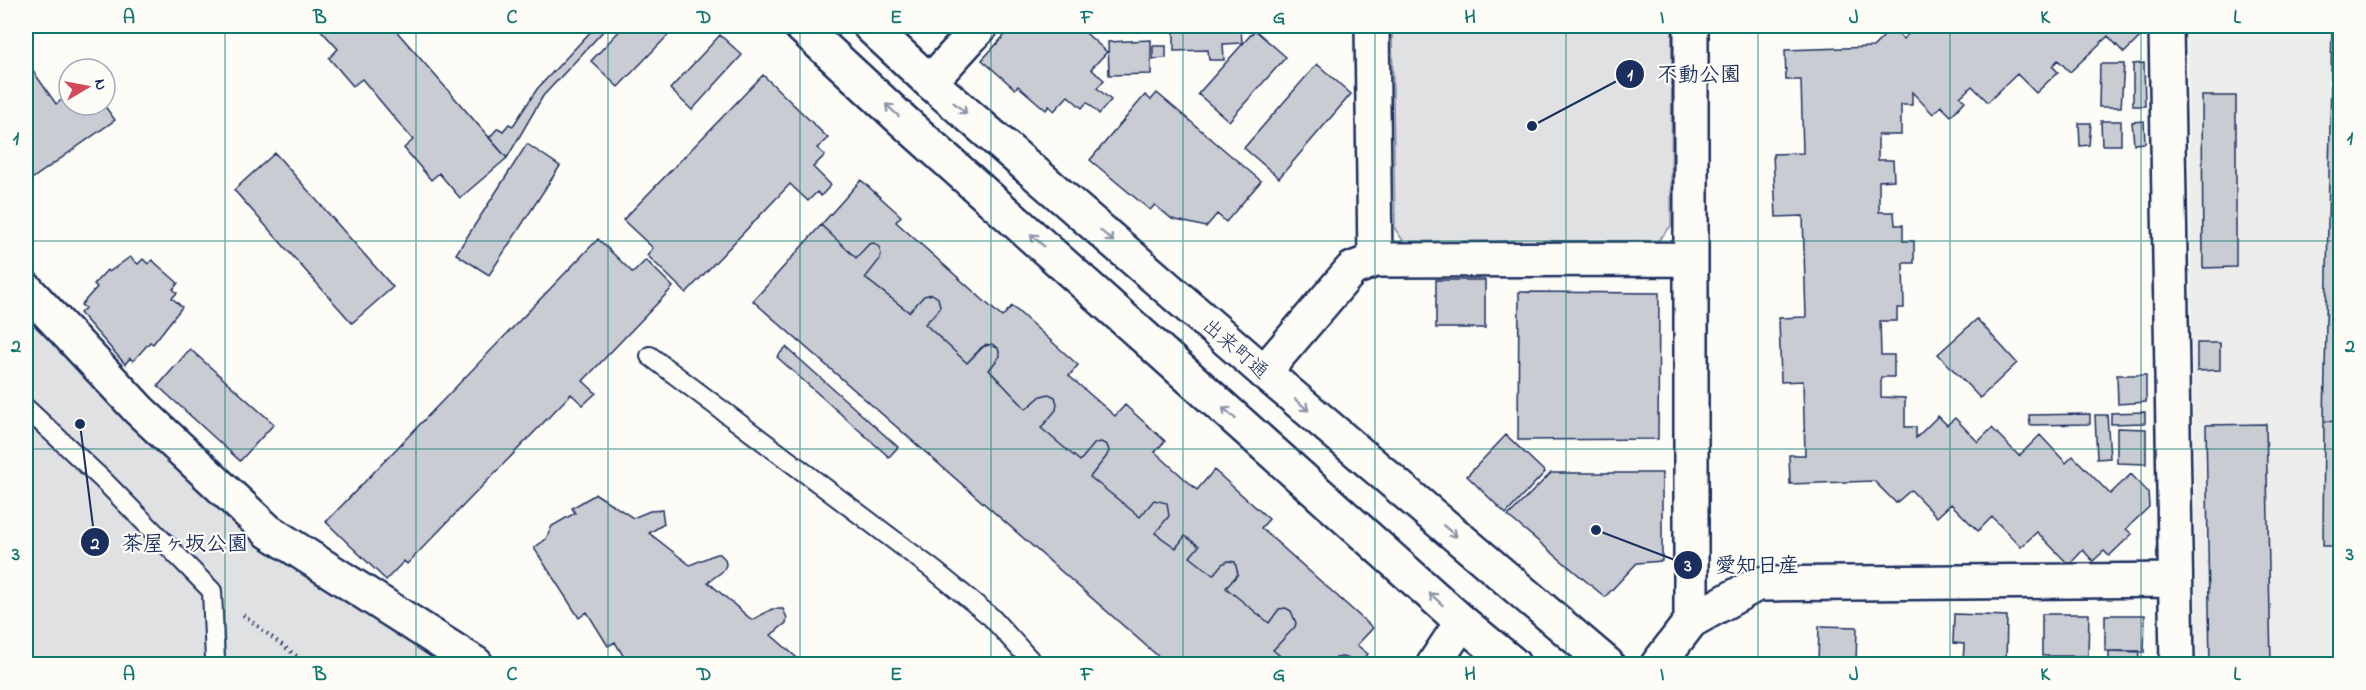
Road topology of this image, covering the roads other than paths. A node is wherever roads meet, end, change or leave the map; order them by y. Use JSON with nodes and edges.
{"nodes":[{"id":1,"x":801,"y":26,"type":"edge"},
{"id":2,"x":870,"y":26,"type":"edge"},
{"id":3,"x":981,"y":26,"type":"edge"},
{"id":4,"x":1372,"y":26,"type":"edge"},
{"id":5,"x":1690,"y":26,"type":"edge"},
{"id":6,"x":2166,"y":26,"type":"edge"},
{"id":7,"x":930,"y":82,"type":"junction"},
{"id":8,"x":1691,"y":259,"type":"junction"},
{"id":9,"x":1375,"y":260,"type":"junction"},
{"id":10,"x":27,"y":292,"type":"edge"},
{"id":11,"x":650,"y":356,"type":"dead end"},
{"id":12,"x":1264,"y":372,"type":"junction"},
{"id":13,"x":26,"y":408,"type":"edge"},
{"id":14,"x":2175,"y":580,"type":"junction"},
{"id":15,"x":1691,"y":621,"type":"junction"},
{"id":16,"x":1462,"y":622,"type":"junction"},
{"id":17,"x":218,"y":664,"type":"edge"},
{"id":18,"x":476,"y":664,"type":"edge"},
{"id":19,"x":1034,"y":664,"type":"edge"},
{"id":20,"x":1434,"y":664,"type":"edge"},
{"id":21,"x":1513,"y":664,"type":"edge"},
{"id":22,"x":1607,"y":664,"type":"edge"},
{"id":23,"x":1658,"y":664,"type":"edge"},
{"id":24,"x":2177,"y":664,"type":"edge"}],
"edges":[{"from":16,"to":1,"type":"street","one_way":true},
{"from":2,"to":7,"type":"street","name":"出来町通"},
{"from":3,"to":7,"type":"street"},
{"from":4,"to":9,"type":"street"},
{"from":5,"to":8,"type":"street"},
{"from":6,"to":14,"type":"street"},
{"from":7,"to":12,"type":"street","name":"出来町通","one_way":true},
{"from":8,"to":9,"type":"street"},
{"from":8,"to":15,"type":"street"},
{"from":9,"to":12,"type":"street"},
{"from":10,"to":18,"type":"street"},
{"from":11,"to":19,"type":"lane"},
{"from":12,"to":22,"type":"street","name":"出来町通","one_way":true},
{"from":13,"to":17,"type":"lane"},
{"from":14,"to":15,"type":"street"},
{"from":14,"to":24,"type":"street"},
{"from":15,"to":23,"type":"street"},
{"from":16,"to":20,"type":"street"},
{"from":16,"to":21,"type":"street"}]}
